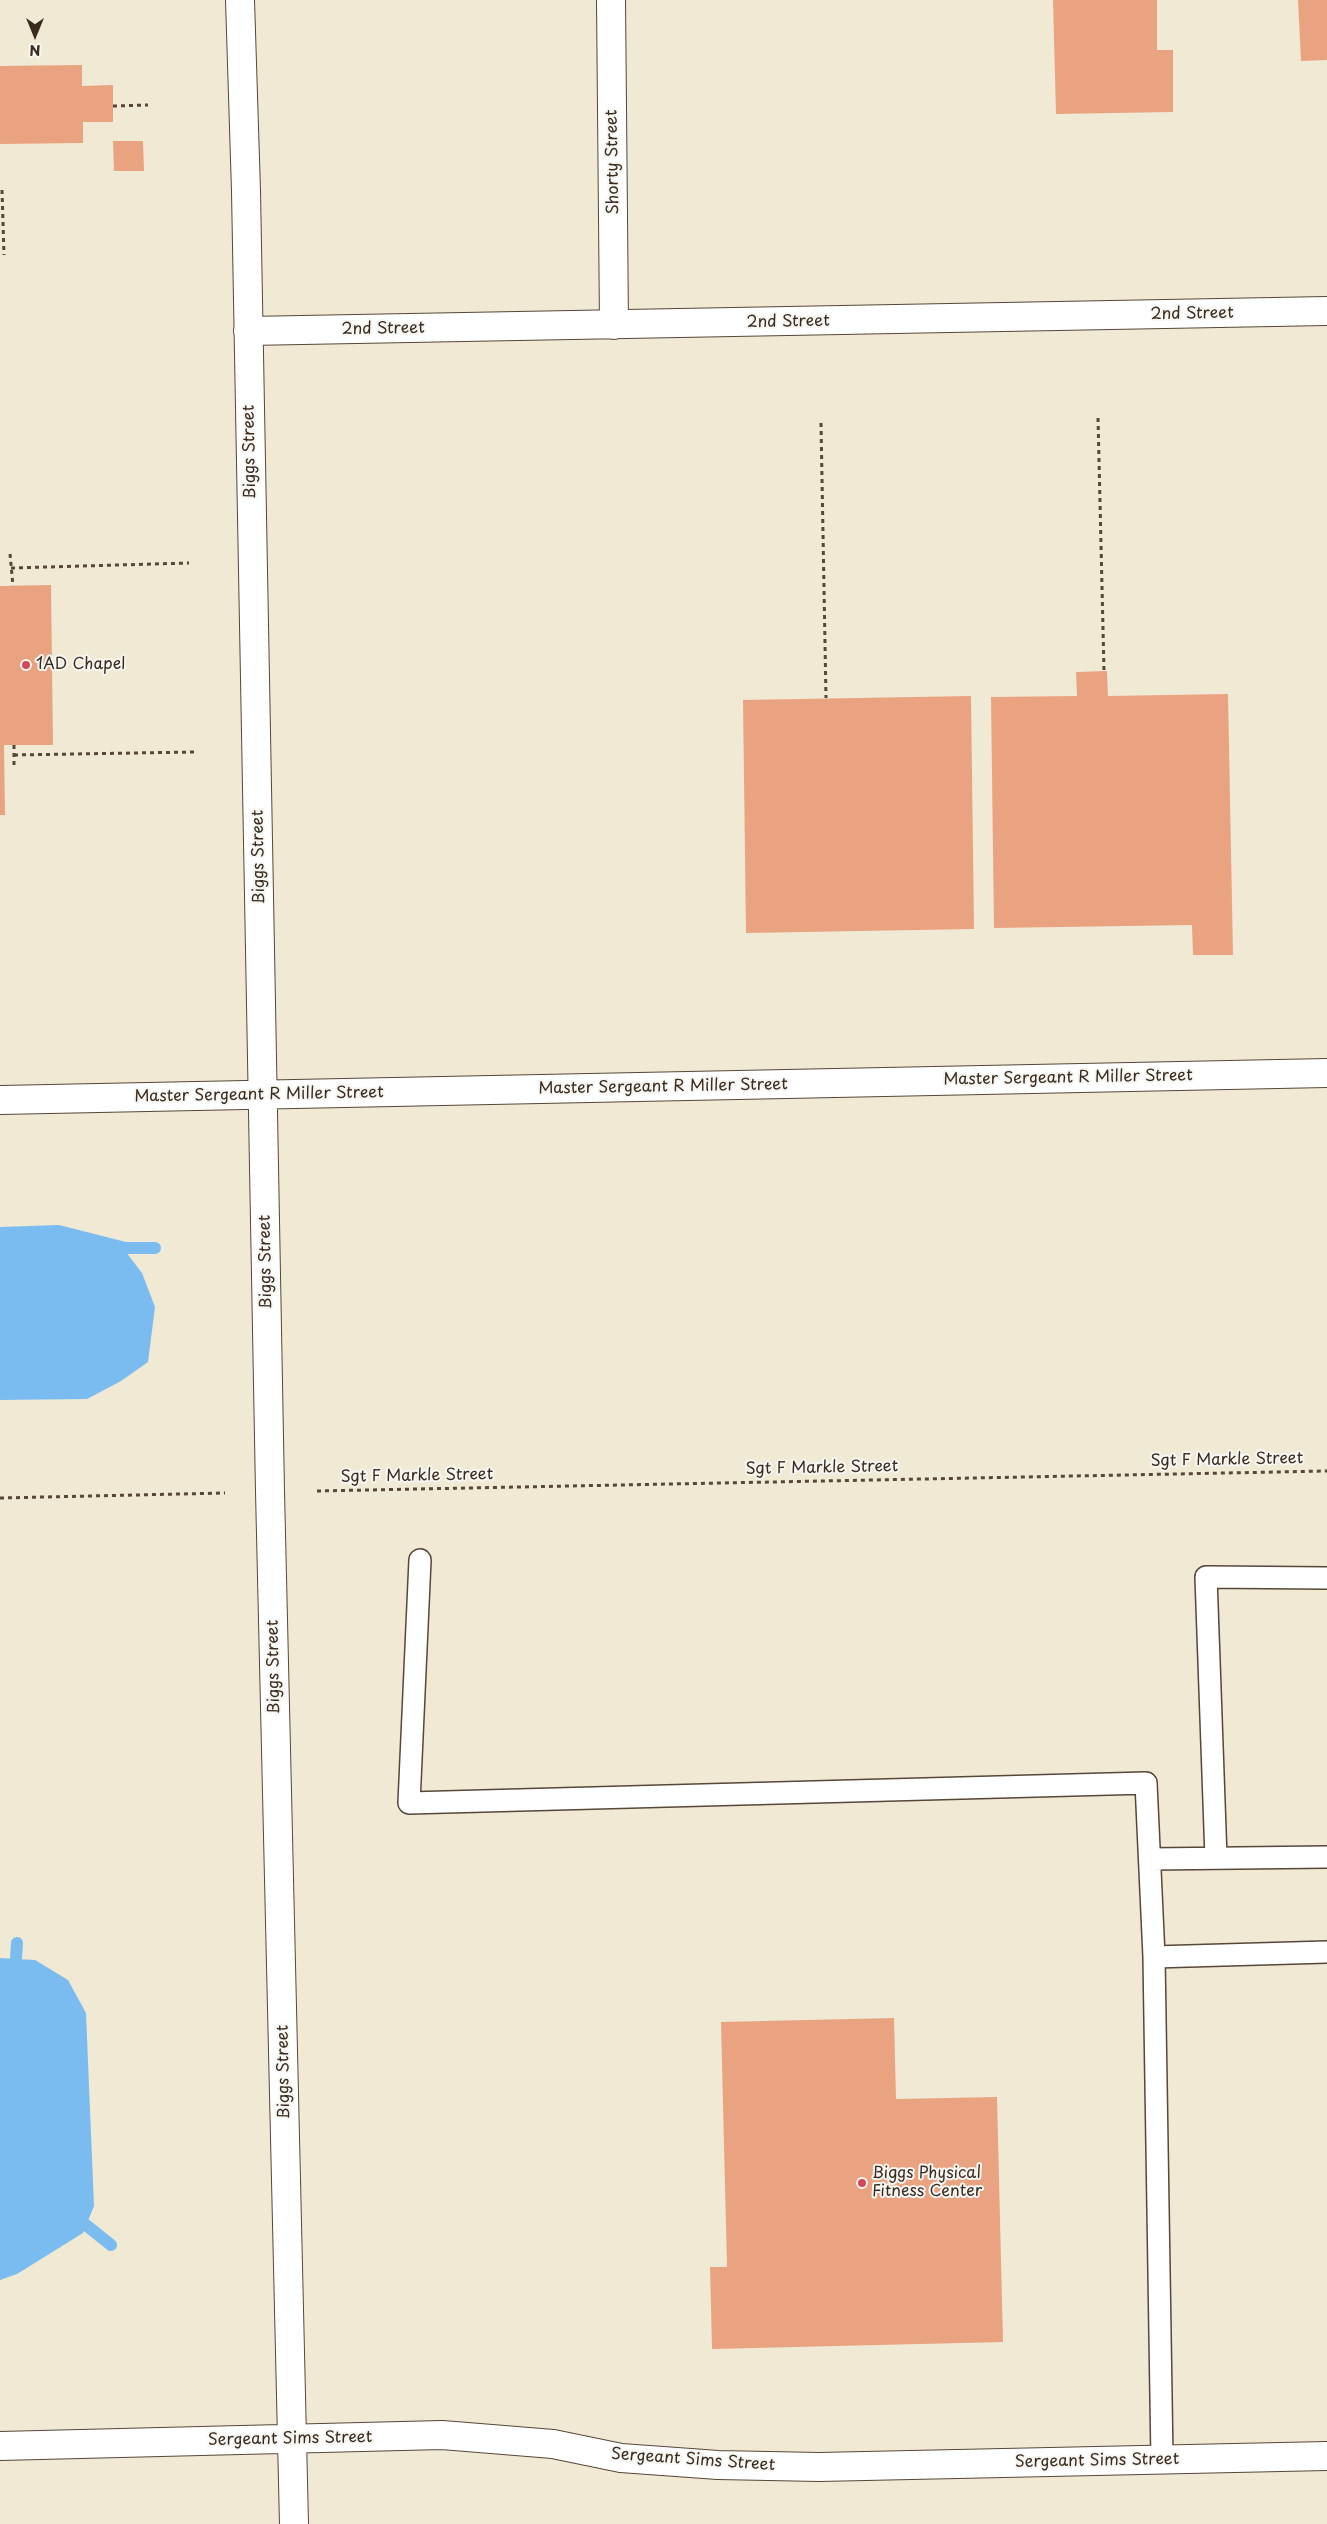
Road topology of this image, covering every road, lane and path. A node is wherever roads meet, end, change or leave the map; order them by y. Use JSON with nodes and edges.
{"nodes":[{"id":1,"x":240,"y":0,"type":"edge"},
{"id":2,"x":611,"y":0,"type":"edge"},
{"id":3,"x":148,"y":105,"type":"dead end"},
{"id":4,"x":113,"y":106,"type":"dead end"},
{"id":5,"x":2,"y":190,"type":"dead end"},
{"id":6,"x":4,"y":256,"type":"dead end"},
{"id":7,"x":1327,"y":311,"type":"edge"},
{"id":8,"x":614,"y":325,"type":"junction"},
{"id":9,"x":248,"y":331,"type":"junction"},
{"id":10,"x":1098,"y":418,"type":"dead end"},
{"id":11,"x":821,"y":423,"type":"dead end"},
{"id":12,"x":10,"y":554,"type":"dead end"},
{"id":13,"x":190,"y":563,"type":"dead end"},
{"id":14,"x":11,"y":568,"type":"junction"},
{"id":15,"x":13,"y":586,"type":"dead end"},
{"id":16,"x":1104,"y":671,"type":"dead end"},
{"id":17,"x":826,"y":698,"type":"dead end"},
{"id":18,"x":14,"y":745,"type":"dead end"},
{"id":19,"x":194,"y":752,"type":"dead end"},
{"id":20,"x":14,"y":755,"type":"junction"},
{"id":21,"x":14,"y":768,"type":"dead end"},
{"id":22,"x":1327,"y":1073,"type":"edge"},
{"id":23,"x":264,"y":1094,"type":"junction"},
{"id":24,"x":0,"y":1100,"type":"edge"},
{"id":25,"x":1327,"y":1471,"type":"edge"},
{"id":26,"x":317,"y":1491,"type":"dead end"},
{"id":27,"x":225,"y":1493,"type":"dead end"},
{"id":28,"x":0,"y":1498,"type":"edge"},
{"id":29,"x":420,"y":1560,"type":"dead end"},
{"id":30,"x":1327,"y":1578,"type":"edge"},
{"id":31,"x":1327,"y":1857,"type":"edge"},
{"id":32,"x":1216,"y":1858,"type":"junction"},
{"id":33,"x":1150,"y":1859,"type":"junction"},
{"id":34,"x":1327,"y":1952,"type":"edge"},
{"id":35,"x":1154,"y":1957,"type":"junction"},
{"id":36,"x":293,"y":2439,"type":"junction"},
{"id":37,"x":0,"y":2446,"type":"edge"},
{"id":38,"x":1327,"y":2456,"type":"edge"},
{"id":39,"x":1162,"y":2460,"type":"junction"},
{"id":40,"x":294,"y":2524,"type":"edge"}],
"edges":[{"from":1,"to":9,"type":"street","name":"Biggs Street"},
{"from":2,"to":8,"type":"street","name":"Shorty Street"},
{"from":3,"to":4,"type":"path"},
{"from":5,"to":6,"type":"path"},
{"from":7,"to":8,"type":"street","name":"2nd Street"},
{"from":8,"to":9,"type":"street","name":"2nd Street"},
{"from":9,"to":23,"type":"street","name":"Biggs Street"},
{"from":10,"to":16,"type":"path"},
{"from":11,"to":17,"type":"path"},
{"from":12,"to":14,"type":"path"},
{"from":13,"to":14,"type":"path"},
{"from":14,"to":15,"type":"path"},
{"from":18,"to":20,"type":"path"},
{"from":19,"to":20,"type":"path"},
{"from":20,"to":21,"type":"path"},
{"from":22,"to":23,"type":"street","name":"Master Sergeant R Miller Street"},
{"from":23,"to":24,"type":"street","name":"Master Sergeant R Miller Street"},
{"from":23,"to":36,"type":"street","name":"Biggs Street"},
{"from":25,"to":26,"type":"path","name":"Sgt F Markle Street"},
{"from":27,"to":28,"type":"path"},
{"from":29,"to":33,"type":"lane"},
{"from":30,"to":32,"type":"lane"},
{"from":31,"to":32,"type":"lane"},
{"from":32,"to":33,"type":"lane"},
{"from":33,"to":35,"type":"lane"},
{"from":34,"to":35,"type":"lane"},
{"from":35,"to":39,"type":"lane"},
{"from":36,"to":37,"type":"street","name":"Sergeant Sims Street"},
{"from":36,"to":39,"type":"street","name":"Sergeant Sims Street"},
{"from":36,"to":40,"type":"street","name":"Biggs Street"},
{"from":38,"to":39,"type":"street","name":"Sergeant Sims Street"}]}
